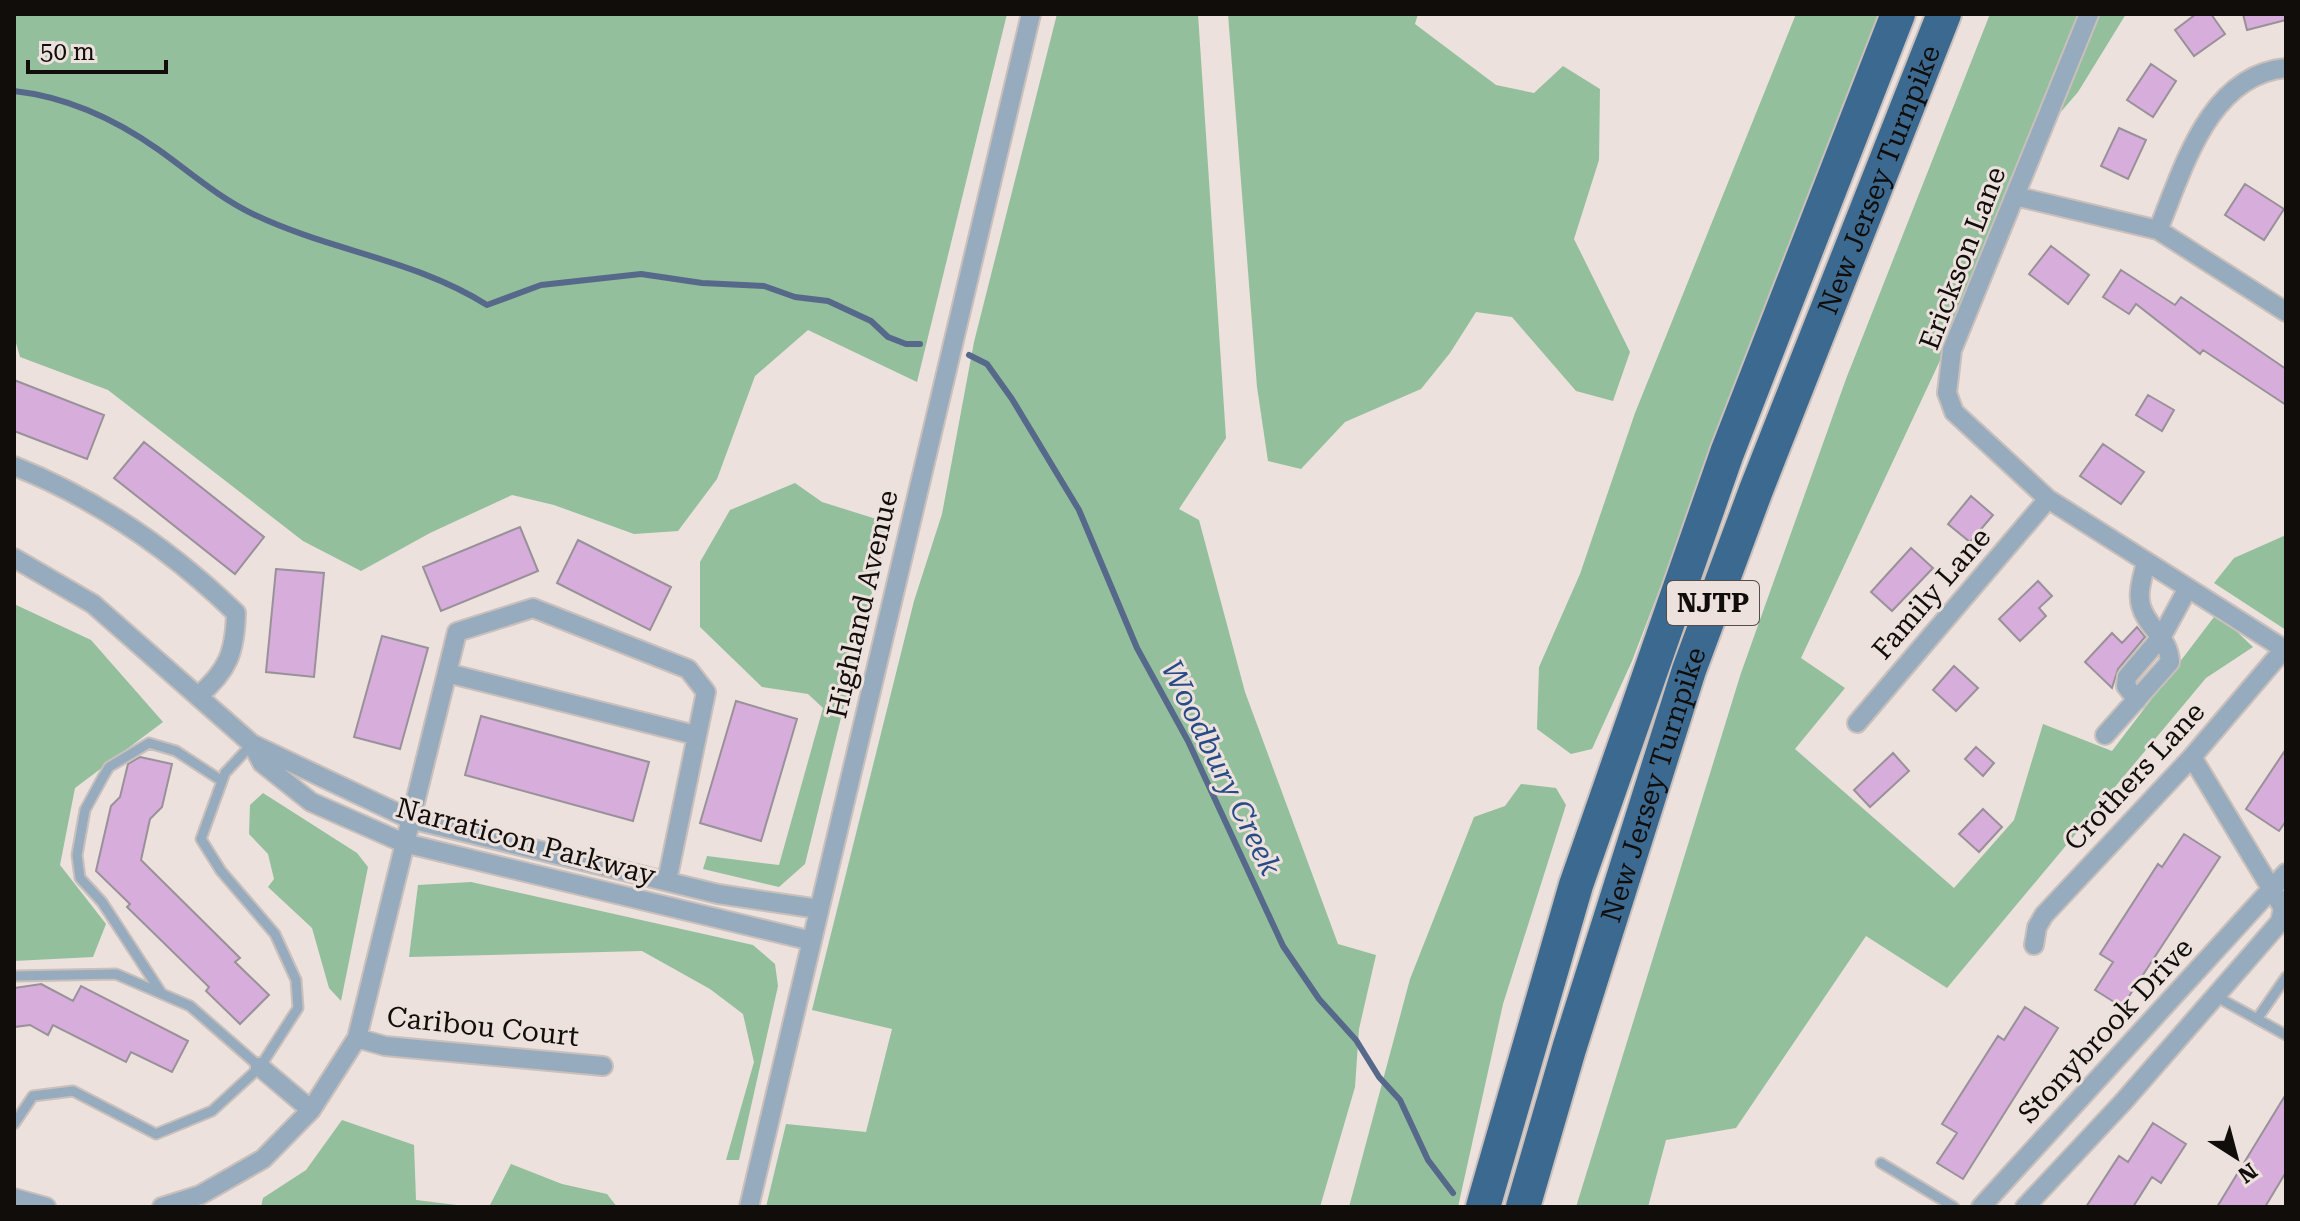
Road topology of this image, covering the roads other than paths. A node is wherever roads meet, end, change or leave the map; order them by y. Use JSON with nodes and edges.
{"nodes":[{"id":1,"x":1031,"y":14,"type":"edge"},
{"id":2,"x":1898,"y":14,"type":"edge"},
{"id":3,"x":1944,"y":14,"type":"edge"},
{"id":4,"x":2089,"y":14,"type":"edge"},
{"id":5,"x":2286,"y":68,"type":"edge"},
{"id":6,"x":2015,"y":196,"type":"junction"},
{"id":7,"x":2158,"y":230,"type":"junction"},
{"id":8,"x":2286,"y":312,"type":"edge"},
{"id":9,"x":14,"y":466,"type":"edge"},
{"id":10,"x":2048,"y":499,"type":"junction"},
{"id":11,"x":14,"y":558,"type":"edge"},
{"id":12,"x":2146,"y":562,"type":"junction"},
{"id":13,"x":2188,"y":588,"type":"junction"},
{"id":14,"x":2162,"y":636,"type":"junction"},
{"id":15,"x":2284,"y":649,"type":"edge"},
{"id":16,"x":447,"y":673,"type":"junction"},
{"id":17,"x":198,"y":696,"type":"junction"},
{"id":18,"x":1857,"y":723,"type":"dead end"},
{"id":19,"x":695,"y":735,"type":"junction"},
{"id":20,"x":2105,"y":735,"type":"dead end"},
{"id":21,"x":252,"y":744,"type":"junction"},
{"id":22,"x":2192,"y":757,"type":"junction"},
{"id":23,"x":222,"y":781,"type":"junction"},
{"id":24,"x":410,"y":819,"type":"junction"},
{"id":25,"x":404,"y":843,"type":"junction"},
{"id":26,"x":2286,"y":873,"type":"edge"},
{"id":27,"x":667,"y":881,"type":"junction"},
{"id":28,"x":2271,"y":891,"type":"junction"},
{"id":29,"x":819,"y":909,"type":"junction"},
{"id":30,"x":812,"y":941,"type":"junction"},
{"id":31,"x":2034,"y":945,"type":"dead end"},
{"id":32,"x":14,"y":976,"type":"edge"},
{"id":33,"x":2286,"y":977,"type":"edge"},
{"id":34,"x":162,"y":994,"type":"junction"},
{"id":35,"x":2217,"y":997,"type":"junction"},
{"id":36,"x":2257,"y":1019,"type":"junction"},
{"id":37,"x":2286,"y":1035,"type":"edge"},
{"id":38,"x":357,"y":1038,"type":"junction"},
{"id":39,"x":603,"y":1066,"type":"dead end"},
{"id":40,"x":260,"y":1067,"type":"junction"},
{"id":41,"x":311,"y":1110,"type":"junction"},
{"id":42,"x":14,"y":1124,"type":"edge"},
{"id":43,"x":1881,"y":1163,"type":"dead end"},
{"id":44,"x":14,"y":1198,"type":"edge"},
{"id":45,"x":203,"y":1201,"type":"edge"},
{"id":46,"x":46,"y":1207,"type":"edge"},
{"id":47,"x":162,"y":1207,"type":"edge"},
{"id":48,"x":749,"y":1207,"type":"edge"},
{"id":49,"x":1483,"y":1207,"type":"edge"},
{"id":50,"x":1523,"y":1207,"type":"edge"},
{"id":51,"x":1954,"y":1207,"type":"edge"},
{"id":52,"x":1981,"y":1207,"type":"edge"},
{"id":53,"x":2025,"y":1207,"type":"edge"}],
"edges":[{"from":1,"to":29,"type":"street","name":"Highland Avenue"},
{"from":2,"to":49,"type":"highway","name":"New Jersey Turnpike","number":"NJTP"},
{"from":3,"to":50,"type":"highway","name":"New Jersey Turnpike","number":"NJTP"},
{"from":4,"to":6,"type":"street","name":"Erickson Lane"},
{"from":5,"to":7,"type":"street"},
{"from":6,"to":7,"type":"street"},
{"from":6,"to":10,"type":"street","name":"Erickson Lane"},
{"from":7,"to":8,"type":"street"},
{"from":9,"to":17,"type":"street"},
{"from":10,"to":12,"type":"street","name":"Erickson Lane"},
{"from":10,"to":18,"type":"street","name":"Family Lane"},
{"from":11,"to":17,"type":"street","name":"Narraticon Parkway"},
{"from":12,"to":13,"type":"street","name":"Erickson Lane"},
{"from":12,"to":14,"type":"street"},
{"from":13,"to":14,"type":"street"},
{"from":13,"to":15,"type":"street","name":"Erickson Lane"},
{"from":14,"to":20,"type":"street"},
{"from":15,"to":22,"type":"street","name":"Crothers Lane"},
{"from":16,"to":19,"type":"street"},
{"from":16,"to":19,"type":"street"},
{"from":16,"to":24,"type":"street"},
{"from":17,"to":21,"type":"street","name":"Narraticon Parkway"},
{"from":19,"to":27,"type":"street"},
{"from":21,"to":23,"type":"lane"},
{"from":21,"to":24,"type":"street","name":"Narraticon Parkway"},
{"from":21,"to":25,"type":"street","name":"Narraticon Parkway"},
{"from":22,"to":28,"type":"street"},
{"from":22,"to":31,"type":"street","name":"Crothers Lane"},
{"from":23,"to":34,"type":"lane"},
{"from":23,"to":40,"type":"lane"},
{"from":24,"to":25,"type":"street"},
{"from":24,"to":27,"type":"street","name":"Narraticon Parkway"},
{"from":25,"to":30,"type":"street","name":"Narraticon Parkway"},
{"from":25,"to":38,"type":"street"},
{"from":26,"to":28,"type":"street","name":"Stonybrook Drive"},
{"from":27,"to":29,"type":"street","name":"Narraticon Parkway"},
{"from":28,"to":35,"type":"street"},
{"from":28,"to":52,"type":"street","name":"Stonybrook Drive"},
{"from":29,"to":30,"type":"street","name":"Highland Avenue"},
{"from":30,"to":48,"type":"street","name":"Highland Avenue"},
{"from":32,"to":34,"type":"lane"},
{"from":33,"to":36,"type":"lane"},
{"from":34,"to":40,"type":"lane"},
{"from":35,"to":36,"type":"lane"},
{"from":35,"to":53,"type":"street"},
{"from":36,"to":37,"type":"lane"},
{"from":38,"to":39,"type":"street","name":"Caribou Court"},
{"from":38,"to":41,"type":"street"},
{"from":40,"to":41,"type":"street"},
{"from":40,"to":42,"type":"lane"},
{"from":41,"to":45,"type":"street"},
{"from":43,"to":51,"type":"lane"},
{"from":44,"to":46,"type":"street"},
{"from":45,"to":47,"type":"street"}]}
